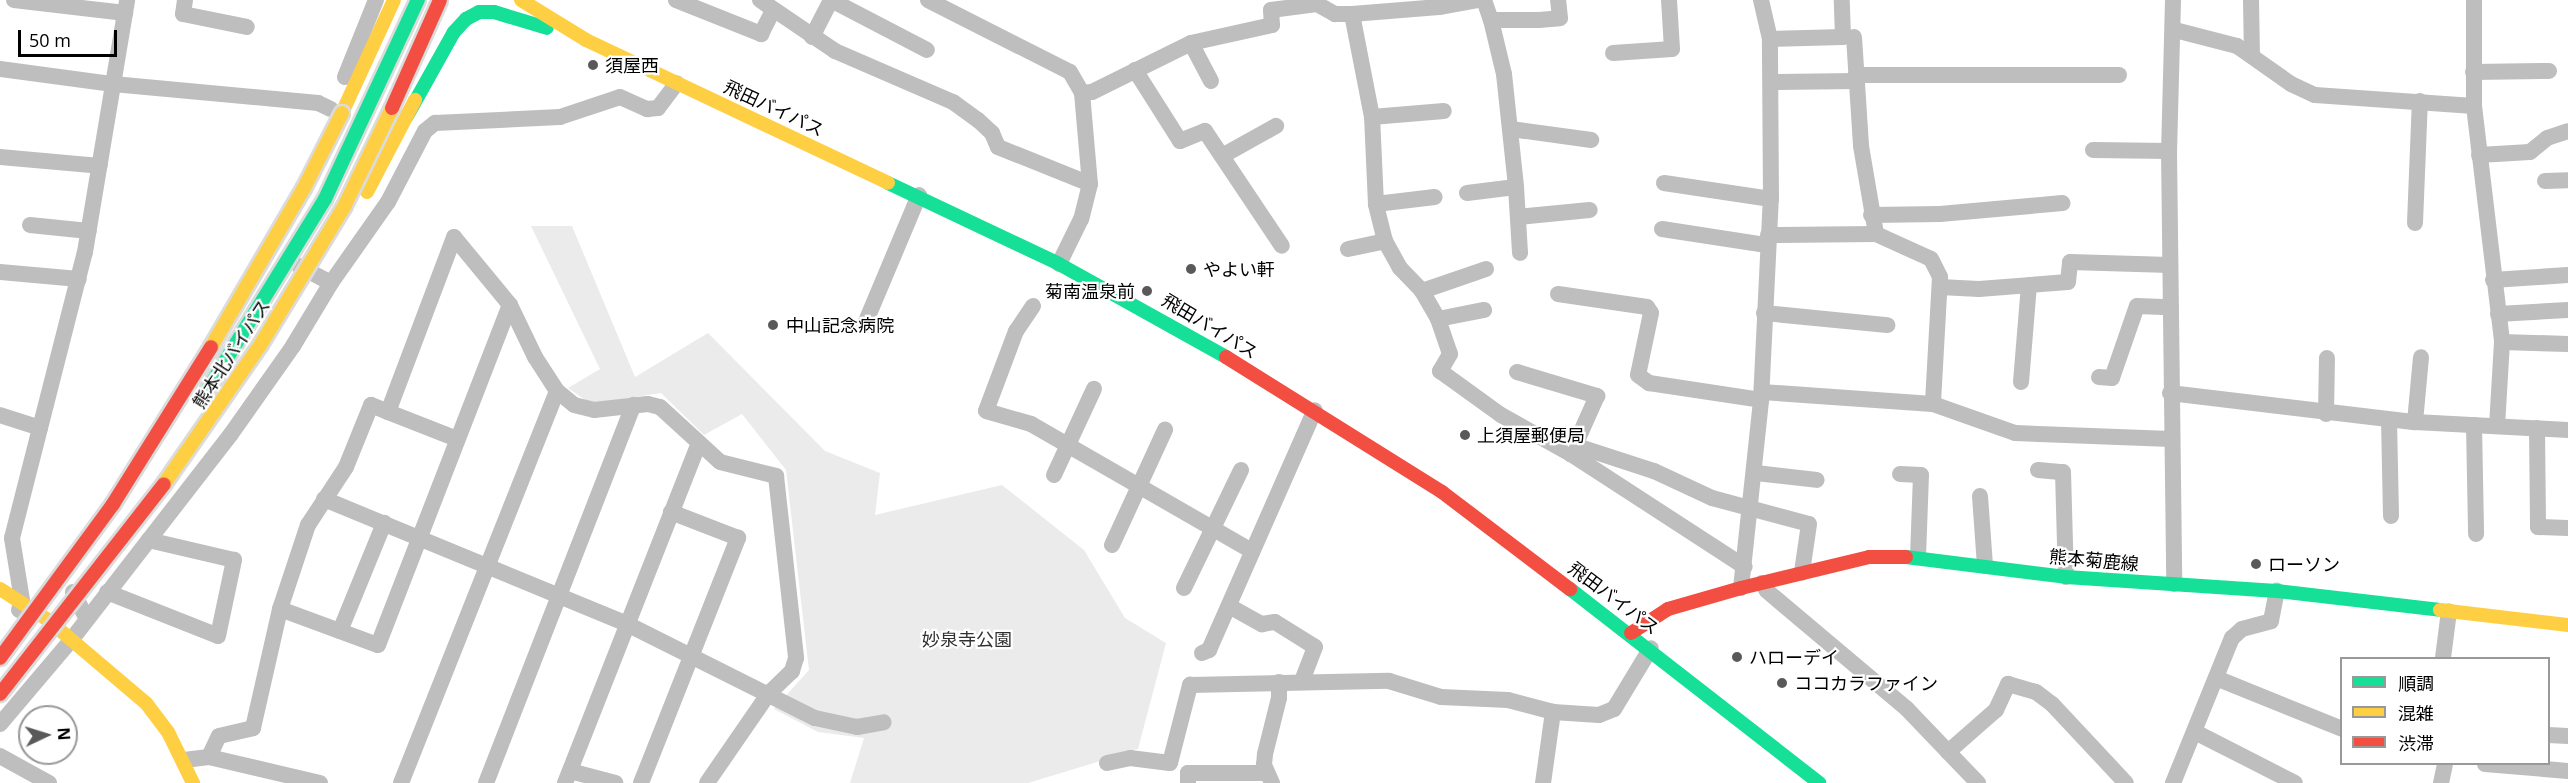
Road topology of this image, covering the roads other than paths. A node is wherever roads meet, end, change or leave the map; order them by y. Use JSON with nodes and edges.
{"nodes":[{"id":1,"x":140,"y":0,"type":"edge"},
{"id":2,"x":185,"y":0,"type":"edge"},
{"id":3,"x":376,"y":0,"type":"edge"},
{"id":4,"x":394,"y":0,"type":"edge"},
{"id":5,"x":417,"y":0,"type":"edge"},
{"id":6,"x":440,"y":0,"type":"edge"},
{"id":7,"x":521,"y":0,"type":"edge"},
{"id":8,"x":676,"y":0,"type":"edge"},
{"id":9,"x":831,"y":0,"type":"edge"},
{"id":10,"x":928,"y":0,"type":"edge"},
{"id":11,"x":1477,"y":0,"type":"edge"},
{"id":12,"x":1484,"y":0,"type":"edge"},
{"id":13,"x":1558,"y":0,"type":"edge"},
{"id":14,"x":1669,"y":0,"type":"edge"},
{"id":15,"x":1761,"y":0,"type":"edge"},
{"id":16,"x":1842,"y":0,"type":"edge"},
{"id":17,"x":2173,"y":0,"type":"edge"},
{"id":18,"x":2252,"y":0,"type":"edge"},
{"id":19,"x":2474,"y":0,"type":"edge"},
{"id":20,"x":23,"y":1,"type":"edge"},
{"id":21,"x":766,"y":5,"type":"edge"},
{"id":22,"x":457,"y":9,"type":"dead end"},
{"id":23,"x":126,"y":12,"type":"edge"},
{"id":24,"x":1352,"y":14,"type":"junction"},
{"id":25,"x":1491,"y":20,"type":"junction"},
{"id":26,"x":247,"y":27,"type":"dead end"},
{"id":27,"x":2175,"y":30,"type":"junction"},
{"id":28,"x":812,"y":37,"type":"junction"},
{"id":29,"x":1854,"y":37,"type":"dead end"},
{"id":30,"x":1770,"y":39,"type":"junction"},
{"id":31,"x":586,"y":40,"type":"junction"},
{"id":32,"x":1191,"y":43,"type":"junction"},
{"id":33,"x":927,"y":50,"type":"dead end"},
{"id":34,"x":1613,"y":52,"type":"dead end"},
{"id":35,"x":2252,"y":56,"type":"junction"},
{"id":36,"x":0,"y":69,"type":"edge"},
{"id":37,"x":1135,"y":70,"type":"junction"},
{"id":38,"x":2549,"y":70,"type":"dead end"},
{"id":39,"x":2473,"y":72,"type":"junction"},
{"id":40,"x":2119,"y":75,"type":"dead end"},
{"id":41,"x":1856,"y":78,"type":"junction"},
{"id":42,"x":1210,"y":81,"type":"dead end"},
{"id":43,"x":1772,"y":82,"type":"junction"},
{"id":44,"x":677,"y":83,"type":"junction"},
{"id":45,"x":113,"y":84,"type":"junction"},
{"id":46,"x":1082,"y":93,"type":"junction"},
{"id":47,"x":2420,"y":101,"type":"junction"},
{"id":48,"x":2474,"y":106,"type":"junction"},
{"id":49,"x":336,"y":111,"type":"junction"},
{"id":50,"x":1444,"y":111,"type":"dead end"},
{"id":51,"x":407,"y":116,"type":"junction"},
{"id":52,"x":1372,"y":117,"type":"junction"},
{"id":53,"x":1276,"y":126,"type":"dead end"},
{"id":54,"x":1511,"y":129,"type":"junction"},
{"id":55,"x":2568,"y":131,"type":"edge"},
{"id":56,"x":1591,"y":141,"type":"dead end"},
{"id":57,"x":2093,"y":150,"type":"dead end"},
{"id":58,"x":2169,"y":151,"type":"junction"},
{"id":59,"x":2479,"y":155,"type":"junction"},
{"id":60,"x":1222,"y":156,"type":"junction"},
{"id":61,"x":0,"y":157,"type":"edge"},
{"id":62,"x":100,"y":166,"type":"junction"},
{"id":63,"x":2568,"y":180,"type":"edge"},
{"id":64,"x":2545,"y":181,"type":"dead end"},
{"id":65,"x":1664,"y":183,"type":"dead end"},
{"id":66,"x":1090,"y":184,"type":"junction"},
{"id":67,"x":1516,"y":187,"type":"junction"},
{"id":68,"x":1467,"y":193,"type":"dead end"},
{"id":69,"x":919,"y":195,"type":"junction"},
{"id":70,"x":1435,"y":197,"type":"dead end"},
{"id":71,"x":1771,"y":199,"type":"junction"},
{"id":72,"x":2063,"y":203,"type":"dead end"},
{"id":73,"x":1376,"y":204,"type":"junction"},
{"id":74,"x":1590,"y":210,"type":"dead end"},
{"id":75,"x":1871,"y":215,"type":"junction"},
{"id":76,"x":1518,"y":217,"type":"junction"},
{"id":77,"x":2415,"y":223,"type":"dead end"},
{"id":78,"x":30,"y":225,"type":"dead end"},
{"id":79,"x":1662,"y":229,"type":"dead end"},
{"id":80,"x":89,"y":231,"type":"junction"},
{"id":81,"x":1876,"y":234,"type":"junction"},
{"id":82,"x":1768,"y":240,"type":"junction"},
{"id":83,"x":1385,"y":241,"type":"junction"},
{"id":84,"x":259,"y":244,"type":"junction"},
{"id":85,"x":1282,"y":246,"type":"dead end"},
{"id":86,"x":1348,"y":249,"type":"dead end"},
{"id":87,"x":1520,"y":252,"type":"dead end"},
{"id":88,"x":1059,"y":264,"type":"junction"},
{"id":89,"x":2170,"y":265,"type":"junction"},
{"id":90,"x":1486,"y":269,"type":"dead end"},
{"id":91,"x":0,"y":272,"type":"edge"},
{"id":92,"x":2568,"y":275,"type":"edge"},
{"id":93,"x":79,"y":279,"type":"junction"},
{"id":94,"x":2493,"y":280,"type":"junction"},
{"id":95,"x":332,"y":283,"type":"junction"},
{"id":96,"x":2029,"y":285,"type":"junction"},
{"id":97,"x":1940,"y":287,"type":"junction"},
{"id":98,"x":1422,"y":291,"type":"junction"},
{"id":99,"x":1558,"y":294,"type":"dead end"},
{"id":100,"x":510,"y":305,"type":"junction"},
{"id":101,"x":1033,"y":306,"type":"dead end"},
{"id":102,"x":2170,"y":307,"type":"junction"},
{"id":103,"x":1484,"y":310,"type":"dead end"},
{"id":104,"x":2568,"y":310,"type":"edge"},
{"id":105,"x":1764,"y":313,"type":"junction"},
{"id":106,"x":2498,"y":314,"type":"junction"},
{"id":107,"x":1438,"y":319,"type":"junction"},
{"id":108,"x":1887,"y":325,"type":"dead end"},
{"id":109,"x":864,"y":326,"type":"dead end"},
{"id":110,"x":2502,"y":342,"type":"junction"},
{"id":111,"x":2568,"y":344,"type":"edge"},
{"id":112,"x":2421,"y":357,"type":"dead end"},
{"id":113,"x":2327,"y":358,"type":"dead end"},
{"id":114,"x":1517,"y":372,"type":"dead end"},
{"id":115,"x":2099,"y":377,"type":"dead end"},
{"id":116,"x":2021,"y":382,"type":"dead end"},
{"id":117,"x":1094,"y":389,"type":"dead end"},
{"id":118,"x":557,"y":391,"type":"junction"},
{"id":119,"x":2170,"y":393,"type":"junction"},
{"id":120,"x":1762,"y":396,"type":"junction"},
{"id":121,"x":200,"y":401,"type":"dead end"},
{"id":122,"x":633,"y":405,"type":"junction"},
{"id":123,"x":1933,"y":405,"type":"junction"},
{"id":124,"x":1315,"y":410,"type":"junction"},
{"id":125,"x":388,"y":412,"type":"junction"},
{"id":126,"x":2326,"y":414,"type":"junction"},
{"id":127,"x":0,"y":415,"type":"edge"},
{"id":128,"x":2389,"y":420,"type":"junction"},
{"id":129,"x":2415,"y":422,"type":"junction"},
{"id":130,"x":2474,"y":425,"type":"junction"},
{"id":131,"x":2497,"y":426,"type":"junction"},
{"id":132,"x":40,"y":428,"type":"junction"},
{"id":133,"x":2537,"y":428,"type":"junction"},
{"id":134,"x":1165,"y":430,"type":"dead end"},
{"id":135,"x":2568,"y":430,"type":"edge"},
{"id":136,"x":2171,"y":439,"type":"junction"},
{"id":137,"x":457,"y":440,"type":"junction"},
{"id":138,"x":699,"y":443,"type":"junction"},
{"id":139,"x":1067,"y":445,"type":"junction"},
{"id":140,"x":1574,"y":450,"type":"junction"},
{"id":141,"x":1241,"y":470,"type":"dead end"},
{"id":142,"x":2038,"y":470,"type":"dead end"},
{"id":143,"x":1756,"y":473,"type":"junction"},
{"id":144,"x":1900,"y":474,"type":"dead end"},
{"id":145,"x":1054,"y":476,"type":"dead end"},
{"id":146,"x":1817,"y":480,"type":"dead end"},
{"id":147,"x":1139,"y":485,"type":"junction"},
{"id":148,"x":142,"y":488,"type":"dead end"},
{"id":149,"x":1980,"y":496,"type":"dead end"},
{"id":150,"x":324,"y":499,"type":"junction"},
{"id":151,"x":1751,"y":510,"type":"junction"},
{"id":152,"x":671,"y":512,"type":"junction"},
{"id":153,"x":2391,"y":516,"type":"dead end"},
{"id":154,"x":384,"y":523,"type":"junction"},
{"id":155,"x":1213,"y":528,"type":"junction"},
{"id":156,"x":2568,"y":528,"type":"edge"},
{"id":157,"x":2476,"y":534,"type":"dead end"},
{"id":158,"x":418,"y":537,"type":"junction"},
{"id":159,"x":148,"y":540,"type":"junction"},
{"id":160,"x":1112,"y":545,"type":"dead end"},
{"id":161,"x":1252,"y":551,"type":"junction"},
{"id":162,"x":1918,"y":557,"type":"junction"},
{"id":163,"x":486,"y":564,"type":"junction"},
{"id":164,"x":1985,"y":566,"type":"junction"},
{"id":165,"x":1745,"y":567,"type":"junction"},
{"id":166,"x":1802,"y":572,"type":"junction"},
{"id":167,"x":2066,"y":577,"type":"junction"},
{"id":168,"x":1762,"y":583,"type":"junction"},
{"id":169,"x":2174,"y":584,"type":"junction"},
{"id":170,"x":1184,"y":588,"type":"dead end"},
{"id":171,"x":1741,"y":588,"type":"junction"},
{"id":172,"x":0,"y":589,"type":"edge"},
{"id":173,"x":2277,"y":591,"type":"junction"},
{"id":174,"x":107,"y":592,"type":"junction"},
{"id":175,"x":559,"y":595,"type":"junction"},
{"id":176,"x":22,"y":600,"type":"junction"},
{"id":177,"x":1229,"y":606,"type":"junction"},
{"id":178,"x":280,"y":609,"type":"junction"},
{"id":179,"x":2449,"y":611,"type":"junction"},
{"id":180,"x":87,"y":619,"type":"junction"},
{"id":181,"x":627,"y":624,"type":"junction"},
{"id":182,"x":2568,"y":625,"type":"edge"},
{"id":183,"x":340,"y":631,"type":"junction"},
{"id":184,"x":1631,"y":633,"type":"junction"},
{"id":185,"x":0,"y":638,"type":"edge"},
{"id":186,"x":72,"y":639,"type":"junction"},
{"id":187,"x":1650,"y":648,"type":"junction"},
{"id":188,"x":1202,"y":653,"type":"dead end"},
{"id":189,"x":693,"y":655,"type":"junction"},
{"id":190,"x":2443,"y":657,"type":"edge"},
{"id":191,"x":0,"y":658,"type":"edge"},
{"id":192,"x":0,"y":670,"type":"edge"},
{"id":193,"x":2216,"y":678,"type":"junction"},
{"id":194,"x":1302,"y":681,"type":"junction"},
{"id":195,"x":1279,"y":682,"type":"junction"},
{"id":196,"x":769,"y":693,"type":"junction"},
{"id":197,"x":0,"y":695,"type":"edge"},
{"id":198,"x":1553,"y":712,"type":"junction"},
{"id":199,"x":884,"y":722,"type":"dead end"},
{"id":200,"x":0,"y":724,"type":"edge"},
{"id":201,"x":2340,"y":728,"type":"edge"},
{"id":202,"x":2195,"y":732,"type":"junction"},
{"id":203,"x":2550,"y":735,"type":"edge"},
{"id":204,"x":2568,"y":736,"type":"edge"},
{"id":205,"x":1948,"y":752,"type":"junction"},
{"id":206,"x":0,"y":756,"type":"edge"},
{"id":207,"x":210,"y":757,"type":"junction"},
{"id":208,"x":184,"y":760,"type":"junction"},
{"id":209,"x":1107,"y":763,"type":"dead end"},
{"id":210,"x":2445,"y":765,"type":"edge"},
{"id":211,"x":2497,"y":765,"type":"edge"},
{"id":212,"x":2568,"y":771,"type":"edge"},
{"id":213,"x":568,"y":777,"type":"edge"},
{"id":214,"x":1269,"y":778,"type":"edge"},
{"id":215,"x":49,"y":783,"type":"edge"},
{"id":216,"x":193,"y":783,"type":"edge"},
{"id":217,"x":320,"y":783,"type":"edge"},
{"id":218,"x":401,"y":783,"type":"edge"},
{"id":219,"x":486,"y":783,"type":"edge"},
{"id":220,"x":615,"y":783,"type":"edge"},
{"id":221,"x":641,"y":783,"type":"edge"},
{"id":222,"x":707,"y":783,"type":"edge"},
{"id":223,"x":1188,"y":783,"type":"edge"},
{"id":224,"x":1543,"y":783,"type":"edge"},
{"id":225,"x":1819,"y":783,"type":"edge"},
{"id":226,"x":1978,"y":783,"type":"edge"},
{"id":227,"x":2126,"y":783,"type":"edge"},
{"id":228,"x":2173,"y":783,"type":"edge"},
{"id":229,"x":2295,"y":783,"type":"edge"},
{"id":230,"x":2441,"y":783,"type":"edge"}],
"edges":[{"from":1,"to":23,"type":"street"},
{"from":2,"to":26,"type":"street"},
{"from":3,"to":49,"type":"street"},
{"from":4,"to":49,"type":"main road"},
{"from":5,"to":121,"type":"main road","name":"熊本北バイパス","bridge":true},
{"from":6,"to":197,"type":"main road","name":"熊本北バイパス","bridge":true},
{"from":7,"to":31,"type":"main road","name":"飛田バイパス"},
{"from":8,"to":21,"type":"street"},
{"from":9,"to":28,"type":"street"},
{"from":9,"to":33,"type":"street"},
{"from":10,"to":46,"type":"street"},
{"from":11,"to":24,"type":"street"},
{"from":12,"to":25,"type":"street"},
{"from":13,"to":25,"type":"street"},
{"from":14,"to":34,"type":"street"},
{"from":15,"to":30,"type":"street"},
{"from":16,"to":30,"type":"street"},
{"from":17,"to":27,"type":"street"},
{"from":18,"to":35,"type":"street"},
{"from":19,"to":39,"type":"street"},
{"from":20,"to":23,"type":"street"},
{"from":21,"to":28,"type":"street"},
{"from":22,"to":51,"type":"main road"},
{"from":23,"to":45,"type":"street"},
{"from":24,"to":32,"type":"street"},
{"from":24,"to":52,"type":"street"},
{"from":25,"to":54,"type":"street"},
{"from":27,"to":35,"type":"street"},
{"from":27,"to":58,"type":"street"},
{"from":28,"to":66,"type":"street"},
{"from":29,"to":41,"type":"street"},
{"from":30,"to":43,"type":"street"},
{"from":31,"to":44,"type":"main road","name":"飛田バイパス"},
{"from":31,"to":51,"type":"main road"},
{"from":32,"to":37,"type":"street"},
{"from":32,"to":42,"type":"street"},
{"from":35,"to":47,"type":"street"},
{"from":36,"to":45,"type":"street"},
{"from":37,"to":46,"type":"street"},
{"from":37,"to":60,"type":"street"},
{"from":38,"to":39,"type":"street"},
{"from":39,"to":48,"type":"street"},
{"from":40,"to":41,"type":"street"},
{"from":41,"to":43,"type":"street"},
{"from":41,"to":75,"type":"street"},
{"from":43,"to":71,"type":"street"},
{"from":44,"to":69,"type":"main road","name":"飛田バイパス"},
{"from":44,"to":95,"type":"street"},
{"from":45,"to":49,"type":"street"},
{"from":45,"to":62,"type":"street"},
{"from":46,"to":66,"type":"street"},
{"from":47,"to":48,"type":"street"},
{"from":47,"to":77,"type":"street"},
{"from":48,"to":59,"type":"street"},
{"from":49,"to":84,"type":"street"},
{"from":49,"to":191,"type":"main road","bridge":true},
{"from":50,"to":52,"type":"street"},
{"from":51,"to":197,"type":"main road","bridge":true},
{"from":52,"to":73,"type":"street"},
{"from":53,"to":60,"type":"street"},
{"from":54,"to":56,"type":"street"},
{"from":54,"to":67,"type":"street"},
{"from":55,"to":59,"type":"street"},
{"from":57,"to":58,"type":"street"},
{"from":58,"to":89,"type":"street"},
{"from":59,"to":94,"type":"street"},
{"from":60,"to":85,"type":"street"},
{"from":61,"to":62,"type":"street"},
{"from":62,"to":80,"type":"street"},
{"from":63,"to":64,"type":"street"},
{"from":65,"to":71,"type":"street"},
{"from":66,"to":88,"type":"street"},
{"from":67,"to":68,"type":"street"},
{"from":67,"to":76,"type":"street"},
{"from":69,"to":88,"type":"main road","name":"飛田バイパス"},
{"from":69,"to":109,"type":"street"},
{"from":70,"to":73,"type":"street"},
{"from":71,"to":82,"type":"street"},
{"from":72,"to":75,"type":"street"},
{"from":73,"to":83,"type":"street"},
{"from":74,"to":76,"type":"street"},
{"from":75,"to":81,"type":"street"},
{"from":76,"to":87,"type":"street"},
{"from":78,"to":80,"type":"street"},
{"from":79,"to":82,"type":"street"},
{"from":80,"to":93,"type":"street"},
{"from":81,"to":82,"type":"street"},
{"from":81,"to":97,"type":"street"},
{"from":82,"to":105,"type":"street"},
{"from":83,"to":86,"type":"street"},
{"from":83,"to":98,"type":"street"},
{"from":84,"to":95,"type":"street"},
{"from":84,"to":180,"type":"street"},
{"from":88,"to":124,"type":"main road","name":"飛田バイパス"},
{"from":89,"to":96,"type":"street"},
{"from":89,"to":102,"type":"street"},
{"from":90,"to":98,"type":"street"},
{"from":91,"to":93,"type":"street"},
{"from":92,"to":94,"type":"street"},
{"from":93,"to":132,"type":"street"},
{"from":94,"to":106,"type":"street"},
{"from":95,"to":159,"type":"street"},
{"from":96,"to":97,"type":"street"},
{"from":96,"to":116,"type":"street"},
{"from":97,"to":123,"type":"street"},
{"from":98,"to":107,"type":"street"},
{"from":99,"to":120,"type":"street"},
{"from":100,"to":118,"type":"street"},
{"from":100,"to":125,"type":"street"},
{"from":100,"to":137,"type":"street"},
{"from":101,"to":139,"type":"street"},
{"from":102,"to":115,"type":"street"},
{"from":102,"to":119,"type":"street"},
{"from":103,"to":107,"type":"street"},
{"from":104,"to":106,"type":"street"},
{"from":105,"to":108,"type":"street"},
{"from":105,"to":120,"type":"street"},
{"from":106,"to":110,"type":"street"},
{"from":107,"to":140,"type":"street"},
{"from":110,"to":111,"type":"street"},
{"from":110,"to":131,"type":"street"},
{"from":112,"to":129,"type":"street"},
{"from":113,"to":126,"type":"street"},
{"from":114,"to":140,"type":"street"},
{"from":117,"to":139,"type":"street"},
{"from":118,"to":122,"type":"street"},
{"from":118,"to":163,"type":"street"},
{"from":119,"to":126,"type":"street"},
{"from":119,"to":136,"type":"street"},
{"from":120,"to":123,"type":"street"},
{"from":120,"to":143,"type":"street"},
{"from":122,"to":138,"type":"street"},
{"from":122,"to":175,"type":"street"},
{"from":123,"to":136,"type":"street"},
{"from":124,"to":161,"type":"street"},
{"from":124,"to":184,"type":"main road","name":"飛田バイパス"},
{"from":125,"to":137,"type":"street"},
{"from":125,"to":150,"type":"street"},
{"from":126,"to":128,"type":"street"},
{"from":127,"to":132,"type":"street"},
{"from":128,"to":129,"type":"street"},
{"from":128,"to":153,"type":"street"},
{"from":129,"to":130,"type":"street"},
{"from":130,"to":131,"type":"street"},
{"from":130,"to":157,"type":"street"},
{"from":131,"to":133,"type":"street"},
{"from":132,"to":176,"type":"street"},
{"from":133,"to":135,"type":"street"},
{"from":133,"to":156,"type":"street"},
{"from":134,"to":147,"type":"street"},
{"from":136,"to":169,"type":"street"},
{"from":137,"to":158,"type":"street"},
{"from":138,"to":152,"type":"street"},
{"from":138,"to":196,"type":"street"},
{"from":139,"to":145,"type":"street"},
{"from":139,"to":147,"type":"street"},
{"from":140,"to":151,"type":"street"},
{"from":140,"to":165,"type":"street"},
{"from":141,"to":155,"type":"street"},
{"from":142,"to":167,"type":"street"},
{"from":143,"to":146,"type":"street"},
{"from":143,"to":151,"type":"street"},
{"from":144,"to":162,"type":"street"},
{"from":147,"to":155,"type":"street"},
{"from":147,"to":160,"type":"street"},
{"from":148,"to":192,"type":"main road"},
{"from":149,"to":164,"type":"street"},
{"from":150,"to":154,"type":"street"},
{"from":150,"to":178,"type":"street"},
{"from":151,"to":165,"type":"street"},
{"from":151,"to":166,"type":"street"},
{"from":152,"to":181,"type":"street"},
{"from":152,"to":189,"type":"street"},
{"from":154,"to":158,"type":"street"},
{"from":154,"to":183,"type":"street"},
{"from":155,"to":161,"type":"street"},
{"from":155,"to":170,"type":"street"},
{"from":158,"to":163,"type":"street"},
{"from":158,"to":183,"type":"street"},
{"from":159,"to":174,"type":"street"},
{"from":159,"to":174,"type":"street"},
{"from":161,"to":177,"type":"street"},
{"from":162,"to":164,"type":"main road","name":"熊本菊鹿線"},
{"from":162,"to":166,"type":"main road","name":"熊本菊鹿線"},
{"from":163,"to":175,"type":"street"},
{"from":163,"to":218,"type":"street"},
{"from":164,"to":167,"type":"main road","name":"熊本菊鹿線"},
{"from":165,"to":171,"type":"street"},
{"from":166,"to":168,"type":"main road","name":"熊本菊鹿線"},
{"from":167,"to":169,"type":"main road","name":"熊本菊鹿線"},
{"from":168,"to":171,"type":"main road","name":"熊本菊鹿線"},
{"from":168,"to":205,"type":"street"},
{"from":169,"to":173,"type":"main road","name":"熊本菊鹿線"},
{"from":171,"to":184,"type":"main road","name":"熊本菊鹿線"},
{"from":172,"to":176,"type":"main road"},
{"from":173,"to":179,"type":"main road","name":"熊本菊鹿線"},
{"from":173,"to":193,"type":"street"},
{"from":174,"to":180,"type":"street"},
{"from":175,"to":181,"type":"street"},
{"from":175,"to":219,"type":"street"},
{"from":176,"to":185,"type":"street"},
{"from":176,"to":186,"type":"main road"},
{"from":177,"to":188,"type":"street"},
{"from":177,"to":194,"type":"street"},
{"from":178,"to":183,"type":"street"},
{"from":178,"to":207,"type":"street"},
{"from":179,"to":182,"type":"main road","name":"熊本菊鹿線"},
{"from":179,"to":190,"type":"street"},
{"from":180,"to":186,"type":"street"},
{"from":181,"to":189,"type":"street"},
{"from":181,"to":213,"type":"street"},
{"from":184,"to":187,"type":"main road","name":"飛田バイパス"},
{"from":186,"to":200,"type":"street"},
{"from":186,"to":208,"type":"main road"},
{"from":187,"to":198,"type":"street"},
{"from":187,"to":225,"type":"main road","name":"飛田バイパス"},
{"from":189,"to":196,"type":"street"},
{"from":189,"to":221,"type":"street"},
{"from":193,"to":201,"type":"street"},
{"from":193,"to":202,"type":"street"},
{"from":194,"to":195,"type":"street"},
{"from":194,"to":198,"type":"street"},
{"from":195,"to":209,"type":"street"},
{"from":195,"to":214,"type":"street"},
{"from":196,"to":199,"type":"street"},
{"from":196,"to":222,"type":"street"},
{"from":198,"to":224,"type":"street"},
{"from":202,"to":228,"type":"street"},
{"from":202,"to":229,"type":"street"},
{"from":203,"to":204,"type":"street"},
{"from":205,"to":226,"type":"street"},
{"from":205,"to":227,"type":"street"},
{"from":206,"to":215,"type":"street"},
{"from":207,"to":208,"type":"street"},
{"from":207,"to":217,"type":"street"},
{"from":208,"to":216,"type":"main road"},
{"from":210,"to":230,"type":"street"},
{"from":211,"to":212,"type":"street"},
{"from":213,"to":220,"type":"street"},
{"from":214,"to":223,"type":"street"}]}
